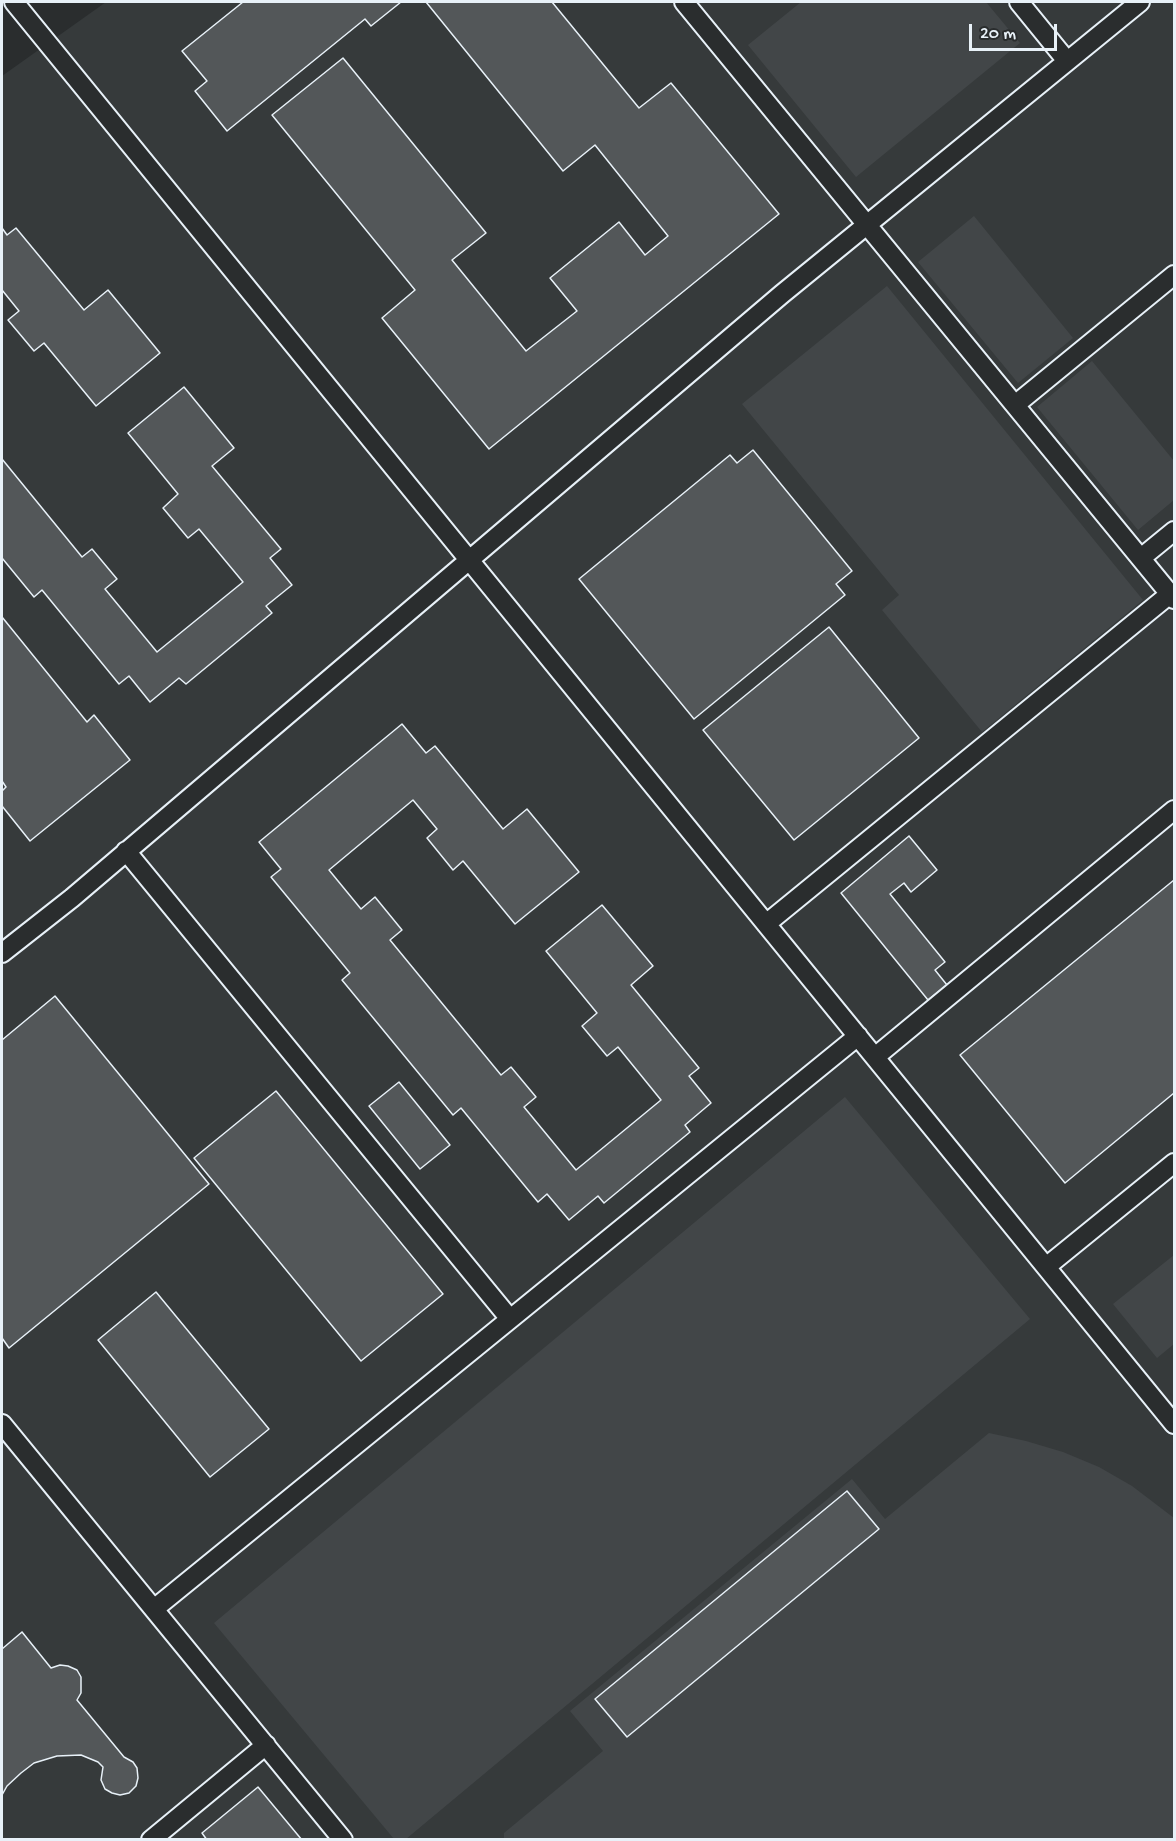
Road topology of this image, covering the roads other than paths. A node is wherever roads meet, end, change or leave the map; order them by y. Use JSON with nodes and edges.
{"nodes":[{"id":1,"x":14,"y":2,"type":"edge"},
{"id":2,"x":684,"y":2,"type":"edge"},
{"id":3,"x":1019,"y":2,"type":"edge"},
{"id":4,"x":1140,"y":2,"type":"edge"},
{"id":5,"x":1067,"y":61,"type":"junction"},
{"id":6,"x":867,"y":225,"type":"junction"},
{"id":7,"x":1174,"y":275,"type":"edge"},
{"id":8,"x":1015,"y":405,"type":"junction"},
{"id":9,"x":1174,"y":531,"type":"edge"},
{"id":10,"x":1141,"y":558,"type":"junction"},
{"id":11,"x":469,"y":561,"type":"junction"},
{"id":12,"x":1172,"y":597,"type":"edge"},
{"id":13,"x":1174,"y":810,"type":"edge"},
{"id":14,"x":126,"y":851,"type":"junction"},
{"id":15,"x":766,"y":924,"type":"junction"},
{"id":16,"x":2,"y":953,"type":"edge"},
{"id":17,"x":858,"y":1036,"type":"junction"},
{"id":18,"x":875,"y":1057,"type":"junction"},
{"id":19,"x":1174,"y":1163,"type":"edge"},
{"id":20,"x":1046,"y":1267,"type":"junction"},
{"id":21,"x":510,"y":1319,"type":"junction"},
{"id":22,"x":2,"y":1424,"type":"edge"},
{"id":23,"x":1174,"y":1424,"type":"edge"},
{"id":24,"x":154,"y":1609,"type":"junction"},
{"id":25,"x":266,"y":1745,"type":"junction"},
{"id":26,"x":152,"y":1839,"type":"edge"},
{"id":27,"x":344,"y":1839,"type":"edge"}],
"edges":[{"from":1,"to":11,"type":"lane"},
{"from":2,"to":6,"type":"lane"},
{"from":3,"to":5,"type":"lane"},
{"from":4,"to":5,"type":"lane"},
{"from":5,"to":6,"type":"lane"},
{"from":6,"to":8,"type":"lane"},
{"from":6,"to":11,"type":"lane"},
{"from":7,"to":8,"type":"lane"},
{"from":8,"to":10,"type":"lane"},
{"from":9,"to":10,"type":"lane"},
{"from":10,"to":12,"type":"lane"},
{"from":11,"to":14,"type":"lane"},
{"from":11,"to":15,"type":"lane"},
{"from":12,"to":15,"type":"lane"},
{"from":13,"to":18,"type":"lane"},
{"from":14,"to":16,"type":"lane"},
{"from":14,"to":21,"type":"lane"},
{"from":15,"to":17,"type":"lane"},
{"from":17,"to":18,"type":"lane"},
{"from":17,"to":21,"type":"lane"},
{"from":18,"to":20,"type":"lane"},
{"from":19,"to":20,"type":"lane"},
{"from":20,"to":23,"type":"lane"},
{"from":21,"to":24,"type":"lane"},
{"from":22,"to":24,"type":"lane"},
{"from":24,"to":25,"type":"lane"},
{"from":25,"to":26,"type":"lane"},
{"from":25,"to":27,"type":"lane"}]}
